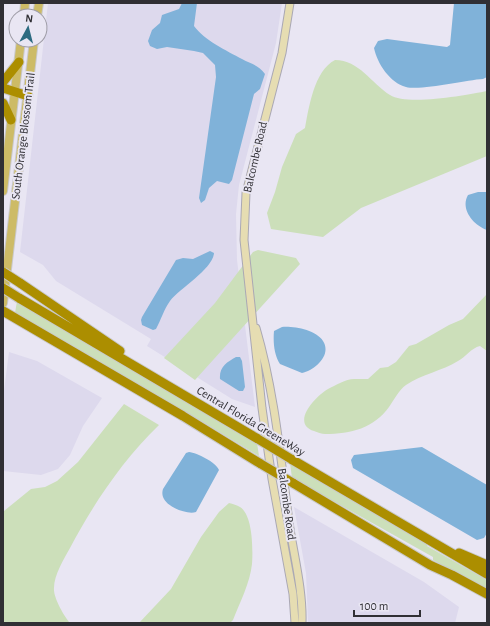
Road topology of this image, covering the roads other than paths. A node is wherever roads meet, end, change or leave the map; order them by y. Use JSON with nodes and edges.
{"nodes":[{"id":1,"x":290,"y":3,"type":"edge"},
{"id":2,"x":20,"y":48,"type":"edge"},
{"id":3,"x":33,"y":48,"type":"edge"},
{"id":4,"x":18,"y":62,"type":"junction"},
{"id":5,"x":3,"y":82,"type":"edge"},
{"id":6,"x":3,"y":88,"type":"edge"},
{"id":7,"x":15,"y":93,"type":"junction"},
{"id":8,"x":3,"y":94,"type":"edge"},
{"id":9,"x":28,"y":96,"type":"junction"},
{"id":10,"x":3,"y":103,"type":"edge"},
{"id":11,"x":12,"y":120,"type":"junction"},
{"id":12,"x":3,"y":191,"type":"edge"},
{"id":13,"x":3,"y":272,"type":"edge"},
{"id":14,"x":3,"y":288,"type":"edge"},
{"id":15,"x":3,"y":304,"type":"edge"},
{"id":16,"x":3,"y":311,"type":"edge"},
{"id":17,"x":252,"y":314,"type":"junction"},
{"id":18,"x":192,"y":400,"type":"junction"},
{"id":19,"x":414,"y":532,"type":"junction"},
{"id":20,"x":430,"y":565,"type":"junction"},
{"id":21,"x":487,"y":565,"type":"edge"},
{"id":22,"x":487,"y":574,"type":"edge"},
{"id":23,"x":487,"y":594,"type":"edge"},
{"id":24,"x":487,"y":600,"type":"edge"},
{"id":25,"x":295,"y":623,"type":"edge"},
{"id":26,"x":302,"y":623,"type":"edge"}],
"edges":[{"from":1,"to":17,"type":"street","name":"Balcombe Road"},
{"from":2,"to":4,"type":"main road","name":"South Orange Blossom Trail"},
{"from":3,"to":9,"type":"main road","name":"South Orange Blossom Trail"},
{"from":4,"to":5,"type":"highway"},
{"from":4,"to":7,"type":"main road","name":"South Orange Blossom Trail"},
{"from":6,"to":7,"type":"highway"},
{"from":7,"to":8,"type":"highway"},
{"from":7,"to":9,"type":"highway"},
{"from":7,"to":11,"type":"main road","name":"South Orange Blossom Trail"},
{"from":9,"to":15,"type":"main road","name":"South Orange Blossom Trail"},
{"from":10,"to":11,"type":"highway"},
{"from":11,"to":12,"type":"main road","name":"South Orange Blossom Trail"},
{"from":13,"to":18,"type":"highway","bridge":true},
{"from":14,"to":18,"type":"highway","name":"Central Florida GreeneWay","bridge":true},
{"from":16,"to":20,"type":"highway","bridge":true},
{"from":17,"to":25,"type":"street","name":"Balcombe Road"},
{"from":17,"to":26,"type":"street","name":"Balcombe Road"},
{"from":18,"to":19,"type":"highway","name":"Central Florida GreeneWay","bridge":true},
{"from":19,"to":21,"type":"highway"},
{"from":19,"to":22,"type":"highway","name":"Central Florida GreeneWay"},
{"from":20,"to":23,"type":"highway"},
{"from":20,"to":24,"type":"highway"}]}
